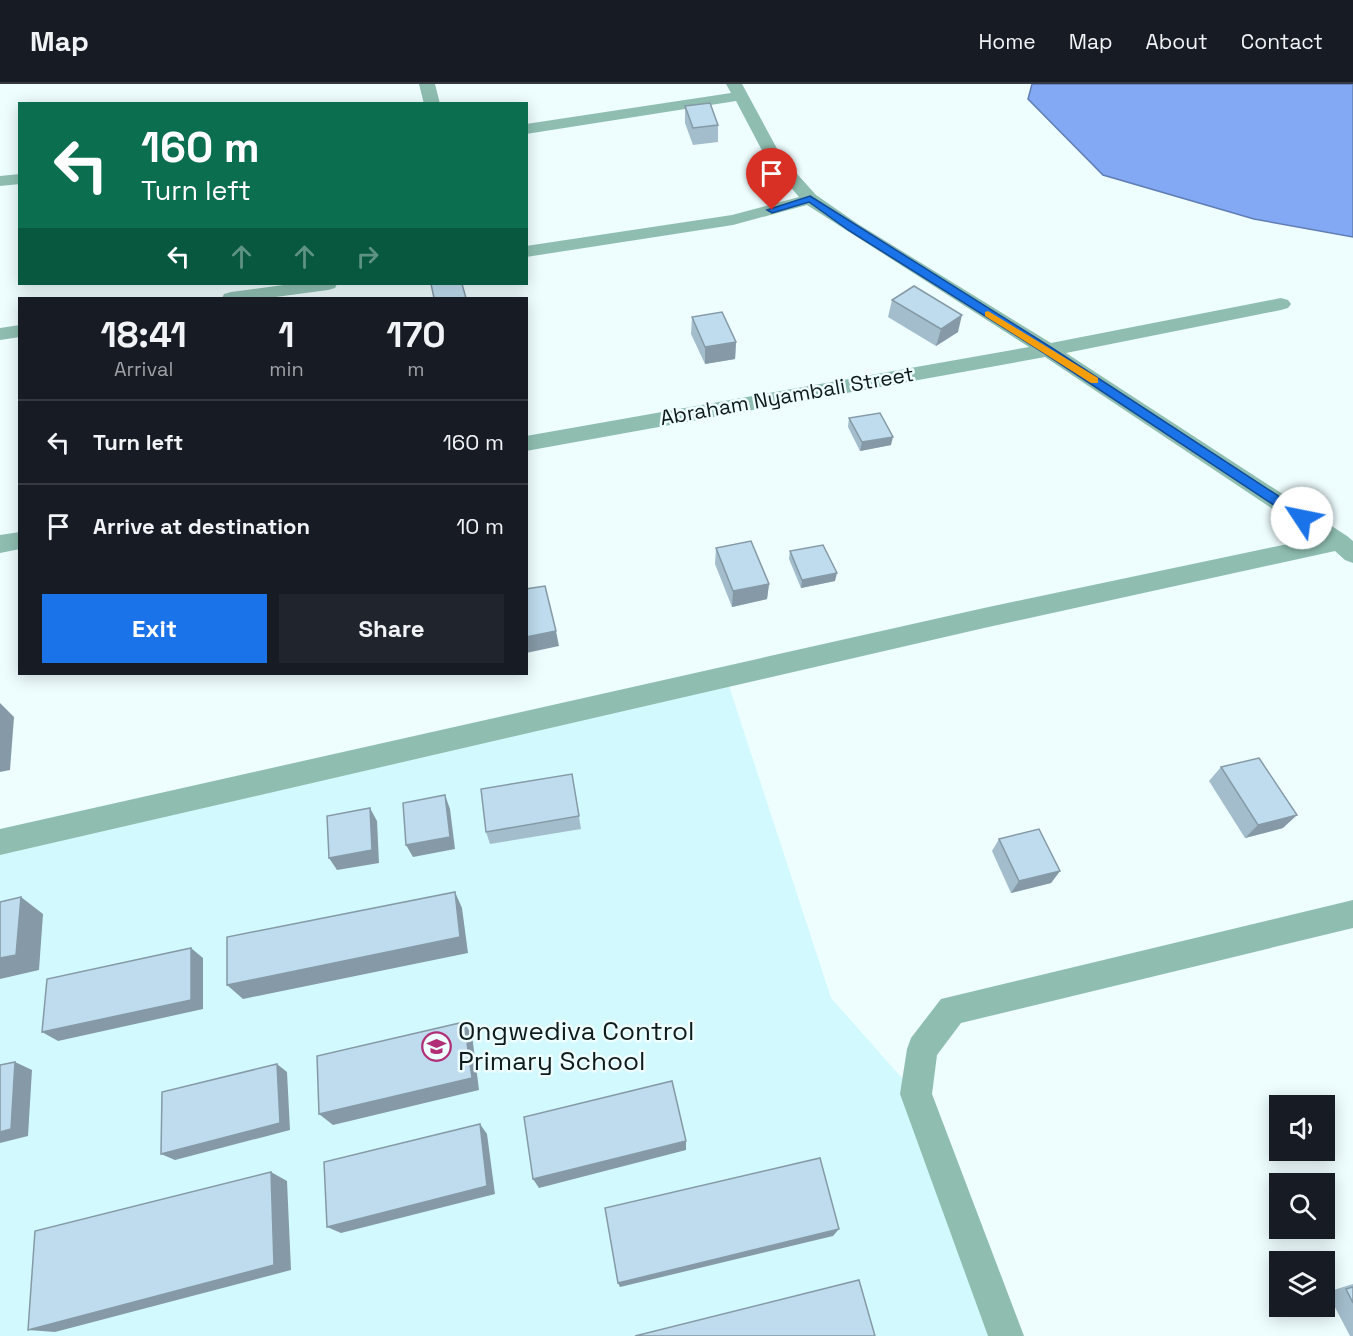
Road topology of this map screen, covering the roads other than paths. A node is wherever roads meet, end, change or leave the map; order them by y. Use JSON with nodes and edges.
{"nodes":[{"id":1,"x":427,"y":84,"type":"edge"},
{"id":2,"x":737,"y":90,"type":"edge"},
{"id":3,"x":432,"y":102,"type":"edge"},
{"id":4,"x":528,"y":129,"type":"edge"},
{"id":5,"x":18,"y":178,"type":"edge"},
{"id":6,"x":0,"y":181,"type":"edge"},
{"id":7,"x":810,"y":199,"type":"junction"},
{"id":8,"x":528,"y":252,"type":"edge"},
{"id":9,"x":323,"y":285,"type":"edge"},
{"id":10,"x":257,"y":297,"type":"edge"},
{"id":11,"x":1281,"y":304,"type":"dead end"},
{"id":12,"x":18,"y":331,"type":"edge"},
{"id":13,"x":0,"y":333,"type":"edge"},
{"id":14,"x":1048,"y":350,"type":"junction"},
{"id":15,"x":528,"y":444,"type":"edge"},
{"id":16,"x":18,"y":540,"type":"edge"},
{"id":17,"x":0,"y":544,"type":"edge"},
{"id":18,"x":1346,"y":548,"type":"edge"},
{"id":19,"x":0,"y":842,"type":"edge"},
{"id":20,"x":1353,"y":914,"type":"edge"},
{"id":21,"x":1006,"y":1336,"type":"edge"}],
"edges":[{"from":1,"to":3,"type":"street"},
{"from":2,"to":4,"type":"street"},
{"from":2,"to":7,"type":"street"},
{"from":5,"to":6,"type":"street"},
{"from":7,"to":8,"type":"street"},
{"from":7,"to":14,"type":"street"},
{"from":9,"to":10,"type":"street"},
{"from":11,"to":14,"type":"street","name":"Abraham Nyambali Street"},
{"from":12,"to":13,"type":"street"},
{"from":14,"to":15,"type":"street","name":"Abraham Nyambali Street"},
{"from":14,"to":18,"type":"street"},
{"from":16,"to":17,"type":"street"},
{"from":18,"to":19,"type":"street"},
{"from":20,"to":21,"type":"street"}]}
